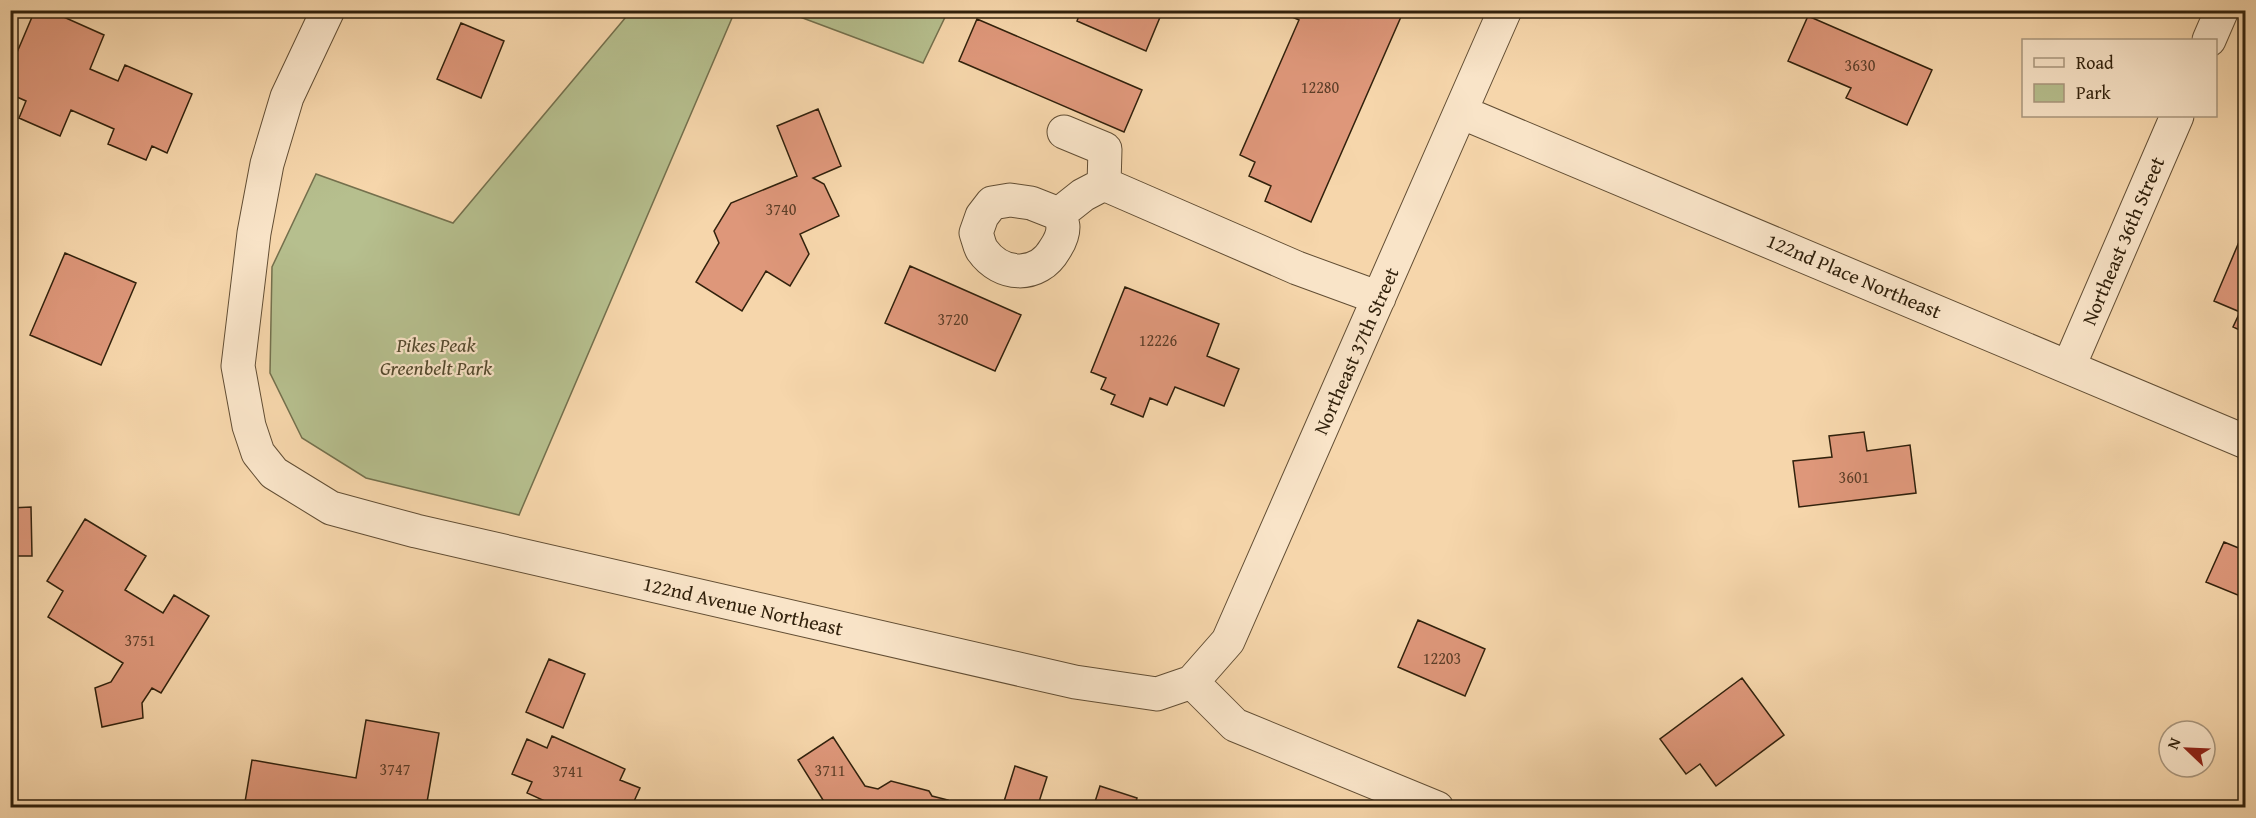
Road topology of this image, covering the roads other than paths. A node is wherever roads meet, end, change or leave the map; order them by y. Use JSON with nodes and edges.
{"nodes":[{"id":1,"x":328,"y":10,"type":"edge"},
{"id":2,"x":1505,"y":10,"type":"edge"},
{"id":3,"x":2222,"y":10,"type":"edge"},
{"id":4,"x":2209,"y":39,"type":"edge"},
{"id":5,"x":1461,"y":112,"type":"junction"},
{"id":6,"x":2177,"y":117,"type":"edge"},
{"id":7,"x":1064,"y":132,"type":"dead end"},
{"id":8,"x":1104,"y":184,"type":"junction"},
{"id":9,"x":1059,"y":214,"type":"dead end"},
{"id":10,"x":1379,"y":298,"type":"junction"},
{"id":11,"x":2069,"y":366,"type":"junction"},
{"id":12,"x":2246,"y":442,"type":"edge"},
{"id":13,"x":1192,"y":682,"type":"junction"},
{"id":14,"x":1437,"y":807,"type":"edge"}],
"edges":[{"from":1,"to":13,"type":"street","name":"122nd Avenue Northeast"},
{"from":2,"to":5,"type":"street","name":"Northeast 37th Street"},
{"from":3,"to":4,"type":"street"},
{"from":5,"to":10,"type":"street","name":"Northeast 37th Street"},
{"from":5,"to":11,"type":"street","name":"122nd Place Northeast"},
{"from":6,"to":11,"type":"street","name":"Northeast 36th Street"},
{"from":7,"to":8,"type":"street"},
{"from":8,"to":9,"type":"street"},
{"from":8,"to":10,"type":"street"},
{"from":10,"to":13,"type":"street","name":"Northeast 37th Street"},
{"from":11,"to":12,"type":"street","name":"122nd Place Northeast"},
{"from":13,"to":14,"type":"street"}]}
